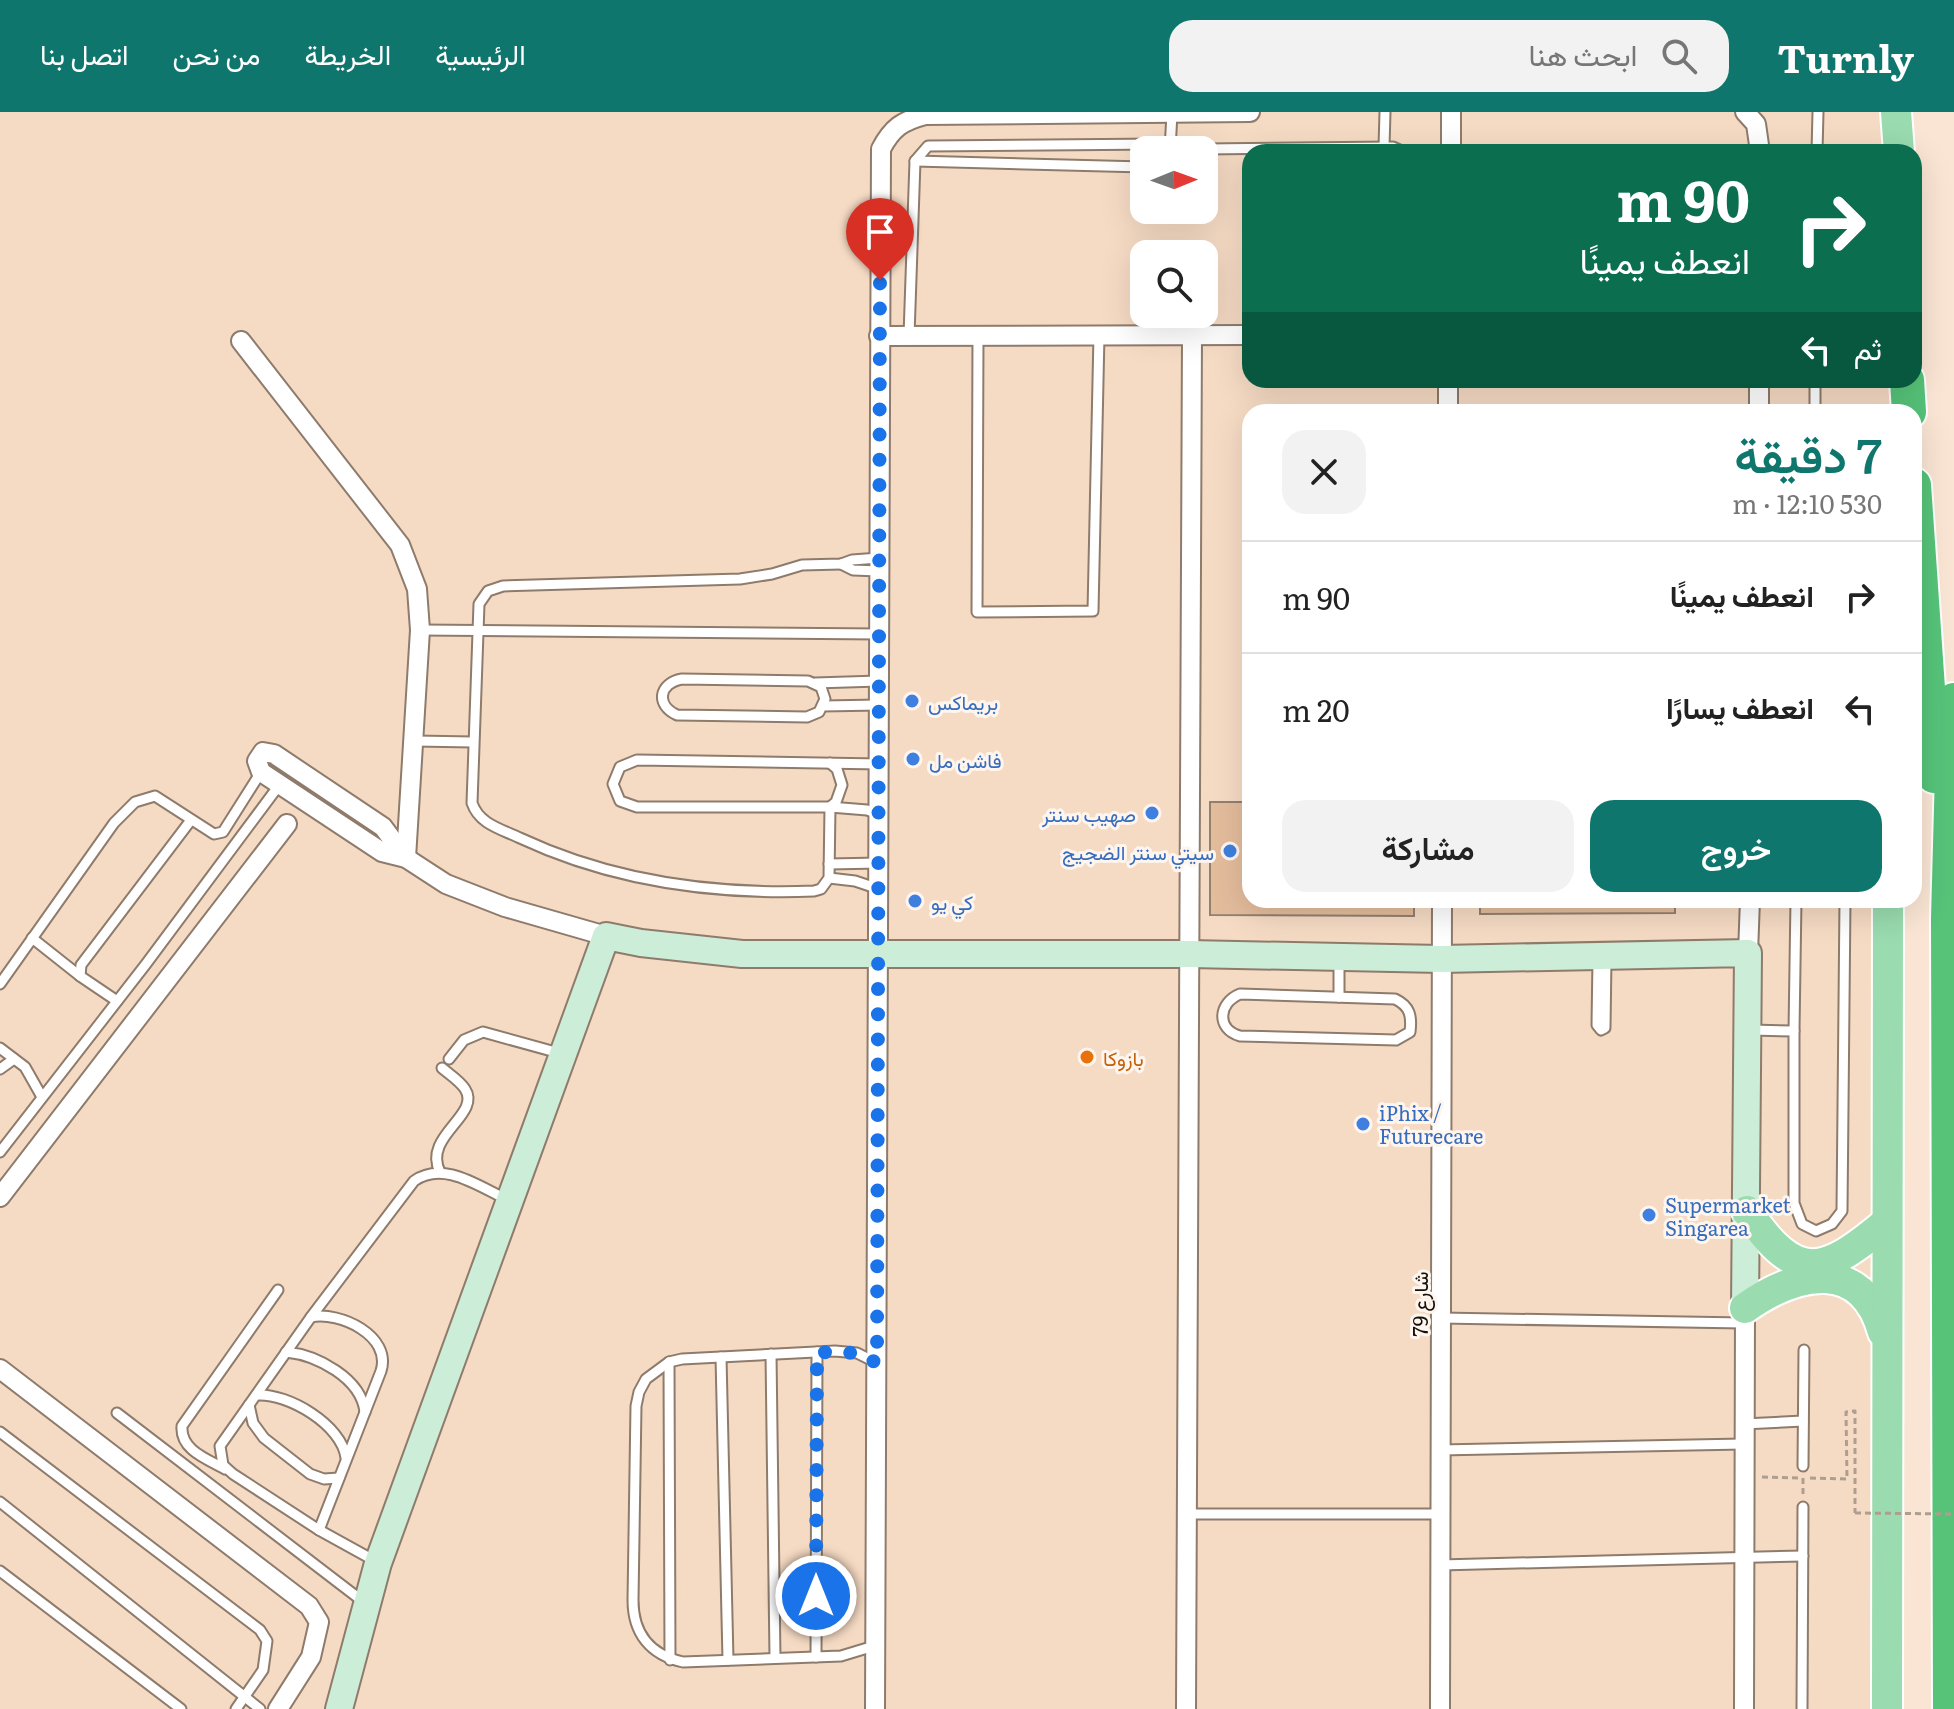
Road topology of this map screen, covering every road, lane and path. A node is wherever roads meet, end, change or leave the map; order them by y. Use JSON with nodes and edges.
{"nodes":[{"id":1,"x":1250,"y":112,"type":"edge"},
{"id":2,"x":1385,"y":112,"type":"edge"},
{"id":3,"x":1451,"y":112,"type":"edge"},
{"id":4,"x":1818,"y":112,"type":"edge"},
{"id":5,"x":1896,"y":112,"type":"edge"},
{"id":6,"x":1903,"y":112,"type":"edge"},
{"id":7,"x":1172,"y":113,"type":"edge"},
{"id":8,"x":1754,"y":116,"type":"edge"},
{"id":9,"x":1171,"y":136,"type":"edge"},
{"id":10,"x":1384,"y":144,"type":"edge"},
{"id":11,"x":1451,"y":144,"type":"edge"},
{"id":12,"x":1759,"y":144,"type":"edge"},
{"id":13,"x":1817,"y":144,"type":"edge"},
{"id":14,"x":1900,"y":144,"type":"edge"},
{"id":15,"x":1901,"y":144,"type":"edge"},
{"id":16,"x":1130,"y":147,"type":"edge"},
{"id":17,"x":1218,"y":149,"type":"edge"},
{"id":18,"x":1242,"y":149,"type":"edge"},
{"id":19,"x":915,"y":161,"type":"junction"},
{"id":20,"x":1130,"y":167,"type":"edge"},
{"id":21,"x":1099,"y":335,"type":"junction"},
{"id":22,"x":1192,"y":335,"type":"junction"},
{"id":23,"x":1242,"y":335,"type":"edge"},
{"id":24,"x":879,"y":336,"type":"junction"},
{"id":25,"x":909,"y":336,"type":"junction"},
{"id":26,"x":978,"y":336,"type":"junction"},
{"id":27,"x":241,"y":341,"type":"dead end"},
{"id":28,"x":879,"y":564,"type":"junction"},
{"id":29,"x":1922,"y":615,"type":"edge"},
{"id":30,"x":420,"y":630,"type":"junction"},
{"id":31,"x":477,"y":631,"type":"junction"},
{"id":32,"x":879,"y":634,"type":"junction"},
{"id":33,"x":879,"y":681,"type":"junction"},
{"id":34,"x":815,"y":683,"type":"junction"},
{"id":35,"x":1954,"y":700,"type":"edge"},
{"id":36,"x":879,"y":705,"type":"junction"},
{"id":37,"x":823,"y":706,"type":"junction"},
{"id":38,"x":415,"y":741,"type":"junction"},
{"id":39,"x":473,"y":742,"type":"junction"},
{"id":40,"x":830,"y":763,"type":"junction"},
{"id":41,"x":880,"y":764,"type":"junction"},
{"id":42,"x":261,"y":772,"type":"junction"},
{"id":43,"x":280,"y":784,"type":"junction"},
{"id":44,"x":830,"y":807,"type":"junction"},
{"id":45,"x":879,"y":814,"type":"junction"},
{"id":46,"x":191,"y":820,"type":"junction"},
{"id":47,"x":287,"y":824,"type":"dead end"},
{"id":48,"x":406,"y":858,"type":"junction"},
{"id":49,"x":879,"y":863,"type":"junction"},
{"id":50,"x":829,"y":864,"type":"junction"},
{"id":51,"x":829,"y":878,"type":"junction"},
{"id":52,"x":879,"y":889,"type":"junction"},
{"id":53,"x":1442,"y":908,"type":"edge"},
{"id":54,"x":1750,"y":908,"type":"edge"},
{"id":55,"x":1796,"y":908,"type":"edge"},
{"id":56,"x":1845,"y":908,"type":"edge"},
{"id":57,"x":1888,"y":908,"type":"edge"},
{"id":58,"x":1948,"y":919,"type":"junction"},
{"id":59,"x":606,"y":936,"type":"junction"},
{"id":60,"x":32,"y":938,"type":"junction"},
{"id":61,"x":879,"y":953,"type":"junction"},
{"id":62,"x":1748,"y":953,"type":"junction"},
{"id":63,"x":1190,"y":954,"type":"junction"},
{"id":64,"x":1602,"y":956,"type":"junction"},
{"id":65,"x":1339,"y":957,"type":"junction"},
{"id":66,"x":1441,"y":959,"type":"junction"},
{"id":67,"x":80,"y":976,"type":"junction"},
{"id":68,"x":0,"y":984,"type":"edge"},
{"id":69,"x":1339,"y":997,"type":"junction"},
{"id":70,"x":117,"y":1001,"type":"junction"},
{"id":71,"x":1747,"y":1030,"type":"junction"},
{"id":72,"x":1794,"y":1031,"type":"junction"},
{"id":73,"x":0,"y":1048,"type":"edge"},
{"id":74,"x":562,"y":1053,"type":"junction"},
{"id":75,"x":14,"y":1059,"type":"junction"},
{"id":76,"x":0,"y":1069,"type":"edge"},
{"id":77,"x":42,"y":1097,"type":"junction"},
{"id":78,"x":0,"y":1152,"type":"edge"},
{"id":79,"x":440,"y":1172,"type":"junction"},
{"id":80,"x":0,"y":1197,"type":"edge"},
{"id":81,"x":508,"y":1200,"type":"junction"},
{"id":82,"x":1747,"y":1211,"type":"junction"},
{"id":83,"x":1887,"y":1222,"type":"junction"},
{"id":84,"x":278,"y":1290,"type":"dead end"},
{"id":85,"x":1744,"y":1315,"type":"junction"},
{"id":86,"x":311,"y":1317,"type":"junction"},
{"id":87,"x":1441,"y":1318,"type":"junction"},
{"id":88,"x":1887,"y":1347,"type":"junction"},
{"id":89,"x":1804,"y":1350,"type":"dead end"},
{"id":90,"x":286,"y":1352,"type":"junction"},
{"id":91,"x":817,"y":1352,"type":"junction"},
{"id":92,"x":771,"y":1354,"type":"junction"},
{"id":93,"x":721,"y":1357,"type":"junction"},
{"id":94,"x":669,"y":1362,"type":"junction"},
{"id":95,"x":877,"y":1363,"type":"junction"},
{"id":96,"x":0,"y":1369,"type":"edge"},
{"id":97,"x":257,"y":1395,"type":"junction"},
{"id":98,"x":249,"y":1405,"type":"junction"},
{"id":99,"x":365,"y":1412,"type":"junction"},
{"id":100,"x":117,"y":1413,"type":"dead end"},
{"id":101,"x":1803,"y":1421,"type":"junction"},
{"id":102,"x":1743,"y":1424,"type":"junction"},
{"id":103,"x":0,"y":1432,"type":"edge"},
{"id":104,"x":1743,"y":1444,"type":"junction"},
{"id":105,"x":1440,"y":1450,"type":"junction"},
{"id":106,"x":346,"y":1461,"type":"junction"},
{"id":107,"x":1803,"y":1466,"type":"joint"},
{"id":108,"x":233,"y":1474,"type":"junction"},
{"id":109,"x":339,"y":1478,"type":"junction"},
{"id":110,"x":1847,"y":1479,"type":"dead end"},
{"id":111,"x":0,"y":1502,"type":"edge"},
{"id":112,"x":1803,"y":1507,"type":"joint"},
{"id":113,"x":1187,"y":1514,"type":"junction"},
{"id":114,"x":1440,"y":1514,"type":"junction"},
{"id":115,"x":1954,"y":1514,"type":"edge"},
{"id":116,"x":319,"y":1530,"type":"junction"},
{"id":117,"x":1803,"y":1556,"type":"junction"},
{"id":118,"x":1743,"y":1558,"type":"junction"},
{"id":119,"x":378,"y":1563,"type":"junction"},
{"id":120,"x":1440,"y":1565,"type":"junction"},
{"id":121,"x":0,"y":1571,"type":"edge"},
{"id":122,"x":365,"y":1604,"type":"junction"},
{"id":123,"x":875,"y":1645,"type":"junction"},
{"id":124,"x":816,"y":1657,"type":"junction"},
{"id":125,"x":775,"y":1658,"type":"junction"},
{"id":126,"x":670,"y":1660,"type":"junction"},
{"id":127,"x":728,"y":1660,"type":"junction"},
{"id":128,"x":244,"y":1698,"type":"junction"},
{"id":129,"x":181,"y":1709,"type":"edge"},
{"id":130,"x":236,"y":1709,"type":"edge"},
{"id":131,"x":260,"y":1709,"type":"edge"},
{"id":132,"x":278,"y":1709,"type":"edge"},
{"id":133,"x":339,"y":1709,"type":"edge"},
{"id":134,"x":875,"y":1709,"type":"edge"},
{"id":135,"x":1186,"y":1709,"type":"edge"},
{"id":136,"x":1440,"y":1709,"type":"edge"},
{"id":137,"x":1744,"y":1709,"type":"edge"},
{"id":138,"x":1802,"y":1709,"type":"edge"},
{"id":139,"x":1887,"y":1709,"type":"edge"},
{"id":140,"x":1950,"y":1709,"type":"edge"}],
"edges":[{"from":1,"to":7,"type":"street"},
{"from":2,"to":10,"type":"lane"},
{"from":3,"to":11,"type":"street"},
{"from":4,"to":13,"type":"lane"},
{"from":5,"to":14,"type":"main road"},
{"from":6,"to":15,"type":"main road"},
{"from":7,"to":9,"type":"lane"},
{"from":7,"to":24,"type":"street"},
{"from":8,"to":12,"type":"street"},
{"from":16,"to":19,"type":"lane"},
{"from":17,"to":18,"type":"lane"},
{"from":19,"to":20,"type":"lane"},
{"from":19,"to":25,"type":"lane"},
{"from":21,"to":22,"type":"street"},
{"from":21,"to":26,"type":"street"},
{"from":21,"to":26,"type":"lane"},
{"from":22,"to":23,"type":"street"},
{"from":22,"to":63,"type":"street"},
{"from":24,"to":25,"type":"street"},
{"from":24,"to":28,"type":"street"},
{"from":25,"to":26,"type":"street"},
{"from":27,"to":30,"type":"street"},
{"from":28,"to":31,"type":"lane"},
{"from":28,"to":32,"type":"street"},
{"from":29,"to":58,"type":"highway"},
{"from":30,"to":31,"type":"lane"},
{"from":30,"to":38,"type":"street"},
{"from":31,"to":32,"type":"lane"},
{"from":31,"to":39,"type":"lane"},
{"from":32,"to":33,"type":"street"},
{"from":33,"to":34,"type":"lane"},
{"from":33,"to":36,"type":"street"},
{"from":34,"to":37,"type":"lane"},
{"from":34,"to":37,"type":"lane"},
{"from":35,"to":58,"type":"highway"},
{"from":36,"to":37,"type":"lane"},
{"from":36,"to":41,"type":"street"},
{"from":38,"to":39,"type":"lane"},
{"from":38,"to":48,"type":"street"},
{"from":39,"to":51,"type":"lane"},
{"from":40,"to":41,"type":"lane"},
{"from":40,"to":44,"type":"lane"},
{"from":40,"to":44,"type":"lane"},
{"from":41,"to":45,"type":"street"},
{"from":42,"to":43,"type":"street"},
{"from":42,"to":46,"type":"lane"},
{"from":42,"to":48,"type":"street"},
{"from":43,"to":48,"type":"street"},
{"from":43,"to":70,"type":"lane"},
{"from":44,"to":45,"type":"lane"},
{"from":44,"to":50,"type":"lane"},
{"from":45,"to":49,"type":"street"},
{"from":46,"to":60,"type":"lane"},
{"from":46,"to":67,"type":"lane"},
{"from":47,"to":80,"type":"street"},
{"from":48,"to":59,"type":"street"},
{"from":49,"to":50,"type":"lane"},
{"from":49,"to":52,"type":"street"},
{"from":50,"to":51,"type":"lane"},
{"from":51,"to":52,"type":"lane"},
{"from":52,"to":61,"type":"street"},
{"from":53,"to":66,"type":"street","name":"شارع 79"},
{"from":54,"to":62,"type":"street"},
{"from":55,"to":72,"type":"lane"},
{"from":56,"to":72,"type":"lane"},
{"from":57,"to":83,"type":"main road"},
{"from":58,"to":140,"type":"highway"},
{"from":59,"to":61,"type":"street"},
{"from":59,"to":74,"type":"street"},
{"from":60,"to":67,"type":"lane"},
{"from":60,"to":68,"type":"lane"},
{"from":61,"to":63,"type":"street"},
{"from":61,"to":95,"type":"street"},
{"from":62,"to":64,"type":"street"},
{"from":62,"to":71,"type":"street"},
{"from":63,"to":65,"type":"street"},
{"from":63,"to":113,"type":"street"},
{"from":64,"to":64,"type":"lane"},
{"from":64,"to":66,"type":"street"},
{"from":65,"to":66,"type":"street"},
{"from":65,"to":69,"type":"lane"},
{"from":66,"to":87,"type":"street","name":"شارع 79"},
{"from":67,"to":70,"type":"lane"},
{"from":69,"to":69,"type":"lane"},
{"from":70,"to":77,"type":"lane"},
{"from":71,"to":72,"type":"lane"},
{"from":71,"to":82,"type":"street"},
{"from":73,"to":75,"type":"lane"},
{"from":74,"to":79,"type":"lane"},
{"from":74,"to":81,"type":"street"},
{"from":75,"to":76,"type":"lane"},
{"from":75,"to":77,"type":"lane"},
{"from":77,"to":78,"type":"lane"},
{"from":79,"to":81,"type":"lane"},
{"from":79,"to":86,"type":"lane"},
{"from":81,"to":119,"type":"street"},
{"from":82,"to":83,"type":"main road"},
{"from":82,"to":85,"type":"street"},
{"from":83,"to":88,"type":"main road"},
{"from":84,"to":108,"type":"lane"},
{"from":85,"to":87,"type":"lane"},
{"from":85,"to":88,"type":"main road"},
{"from":85,"to":102,"type":"street"},
{"from":86,"to":90,"type":"lane"},
{"from":86,"to":99,"type":"lane"},
{"from":87,"to":105,"type":"street","name":"شارع 79"},
{"from":88,"to":139,"type":"main road"},
{"from":89,"to":101,"type":"lane"},
{"from":90,"to":97,"type":"lane"},
{"from":90,"to":99,"type":"lane"},
{"from":91,"to":92,"type":"lane"},
{"from":91,"to":95,"type":"lane"},
{"from":91,"to":124,"type":"lane"},
{"from":92,"to":93,"type":"lane"},
{"from":92,"to":125,"type":"lane"},
{"from":93,"to":94,"type":"lane"},
{"from":93,"to":127,"type":"lane"},
{"from":94,"to":126,"type":"lane"},
{"from":94,"to":126,"type":"lane"},
{"from":95,"to":123,"type":"street"},
{"from":96,"to":132,"type":"street"},
{"from":97,"to":98,"type":"lane"},
{"from":97,"to":106,"type":"lane"},
{"from":98,"to":108,"type":"lane"},
{"from":98,"to":109,"type":"lane"},
{"from":99,"to":106,"type":"lane"},
{"from":100,"to":122,"type":"lane"},
{"from":101,"to":102,"type":"lane"},
{"from":101,"to":107,"type":"lane"},
{"from":102,"to":104,"type":"street"},
{"from":103,"to":128,"type":"lane"},
{"from":104,"to":105,"type":"lane"},
{"from":104,"to":118,"type":"street"},
{"from":105,"to":114,"type":"street","name":"شارع 79"},
{"from":106,"to":109,"type":"lane"},
{"from":107,"to":112,"type":"path"},
{"from":108,"to":116,"type":"lane"},
{"from":109,"to":116,"type":"lane"},
{"from":110,"to":115,"type":"path","bridge":true},
{"from":111,"to":128,"type":"lane"},
{"from":112,"to":117,"type":"lane"},
{"from":113,"to":114,"type":"lane"},
{"from":113,"to":135,"type":"street"},
{"from":114,"to":120,"type":"street","name":"شارع 79"},
{"from":116,"to":119,"type":"lane"},
{"from":117,"to":118,"type":"lane"},
{"from":117,"to":138,"type":"lane"},
{"from":118,"to":120,"type":"lane"},
{"from":118,"to":137,"type":"street"},
{"from":119,"to":122,"type":"street"},
{"from":120,"to":136,"type":"street","name":"شارع 79"},
{"from":121,"to":129,"type":"lane"},
{"from":122,"to":133,"type":"street"},
{"from":123,"to":124,"type":"lane"},
{"from":123,"to":134,"type":"street"},
{"from":124,"to":125,"type":"lane"},
{"from":125,"to":127,"type":"lane"},
{"from":126,"to":127,"type":"lane"},
{"from":128,"to":130,"type":"lane"},
{"from":128,"to":131,"type":"lane"}]}
